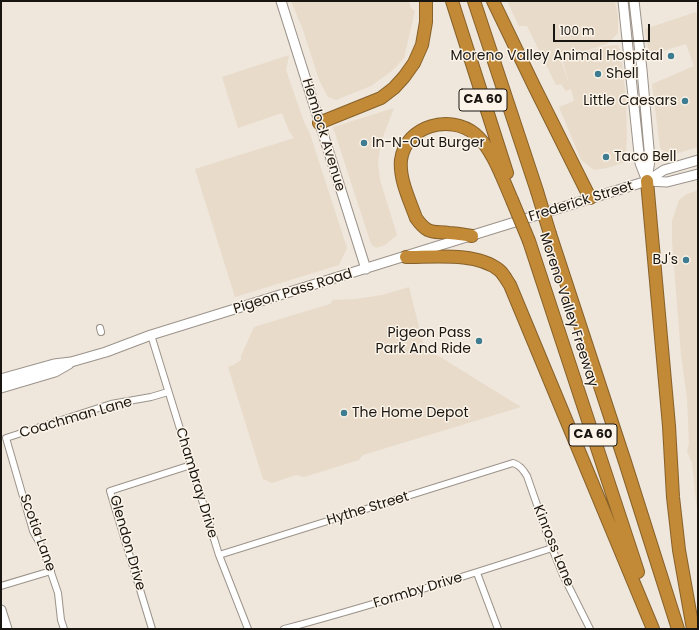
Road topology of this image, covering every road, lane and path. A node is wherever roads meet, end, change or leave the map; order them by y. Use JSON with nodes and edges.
{"nodes":[{"id":1,"x":281,"y":1,"type":"edge"},
{"id":2,"x":426,"y":1,"type":"edge"},
{"id":3,"x":452,"y":1,"type":"edge"},
{"id":4,"x":474,"y":1,"type":"edge"},
{"id":5,"x":493,"y":1,"type":"edge"},
{"id":6,"x":623,"y":1,"type":"edge"},
{"id":7,"x":634,"y":1,"type":"edge"},
{"id":8,"x":625,"y":20,"type":"junction"},
{"id":9,"x":637,"y":34,"type":"junction"},
{"id":10,"x":627,"y":41,"type":"junction"},
{"id":11,"x":642,"y":70,"type":"junction"},
{"id":12,"x":319,"y":123,"type":"junction"},
{"id":13,"x":698,"y":160,"type":"edge"},
{"id":14,"x":698,"y":174,"type":"edge"},
{"id":15,"x":647,"y":181,"type":"junction"},
{"id":16,"x":590,"y":198,"type":"junction"},
{"id":17,"x":514,"y":200,"type":"junction"},
{"id":18,"x":514,"y":222,"type":"joint"},
{"id":19,"x":472,"y":236,"type":"junction"},
{"id":20,"x":406,"y":257,"type":"junction"},
{"id":21,"x":366,"y":269,"type":"junction"},
{"id":22,"x":152,"y":335,"type":"junction"},
{"id":23,"x":72,"y":362,"type":"junction"},
{"id":24,"x":1,"y":380,"type":"edge"},
{"id":25,"x":1,"y":388,"type":"edge"},
{"id":26,"x":168,"y":392,"type":"junction"},
{"id":27,"x":6,"y":438,"type":"joint"},
{"id":28,"x":518,"y":464,"type":"joint"},
{"id":29,"x":191,"y":465,"type":"junction"},
{"id":30,"x":552,"y":548,"type":"junction"},
{"id":31,"x":219,"y":555,"type":"junction"},
{"id":32,"x":51,"y":571,"type":"junction"},
{"id":33,"x":477,"y":573,"type":"junction"},
{"id":34,"x":1,"y":586,"type":"edge"},
{"id":35,"x":1,"y":610,"type":"edge"},
{"id":36,"x":7,"y":629,"type":"edge"},
{"id":37,"x":64,"y":629,"type":"edge"},
{"id":38,"x":152,"y":629,"type":"edge"},
{"id":39,"x":248,"y":629,"type":"edge"},
{"id":40,"x":284,"y":629,"type":"edge"},
{"id":41,"x":498,"y":629,"type":"edge"},
{"id":42,"x":590,"y":629,"type":"edge"},
{"id":43,"x":654,"y":629,"type":"edge"},
{"id":44,"x":678,"y":629,"type":"edge"},
{"id":45,"x":693,"y":629,"type":"edge"}],
"edges":[{"from":1,"to":12,"type":"main road","name":"Hemlock Avenue"},
{"from":2,"to":12,"type":"highway"},
{"from":3,"to":17,"type":"highway","name":"Moreno Valley Freeway","number":"CA 60"},
{"from":4,"to":44,"type":"highway","name":"Moreno Valley Freeway","number":"CA 60","bridge":true},
{"from":5,"to":16,"type":"highway"},
{"from":6,"to":8,"type":"main road"},
{"from":7,"to":9,"type":"main road"},
{"from":8,"to":9,"type":"main road"},
{"from":8,"to":10,"type":"main road"},
{"from":9,"to":11,"type":"main road"},
{"from":10,"to":11,"type":"main road"},
{"from":10,"to":15,"type":"main road"},
{"from":11,"to":15,"type":"main road"},
{"from":12,"to":21,"type":"main road","name":"Hemlock Avenue"},
{"from":13,"to":15,"type":"main road","name":"Frederick Street"},
{"from":14,"to":15,"type":"main road","name":"Frederick Street"},
{"from":15,"to":16,"type":"main road","name":"Frederick Street"},
{"from":15,"to":45,"type":"highway"},
{"from":16,"to":18,"type":"main road","name":"Frederick Street"},
{"from":17,"to":19,"type":"highway"},
{"from":17,"to":43,"type":"highway","name":"Moreno Valley Freeway","number":"CA 60","bridge":true},
{"from":18,"to":19,"type":"main road","name":"Pigeon Pass Road"},
{"from":19,"to":20,"type":"main road","name":"Pigeon Pass Road"},
{"from":20,"to":21,"type":"main road","name":"Pigeon Pass Road"},
{"from":20,"to":43,"type":"highway"},
{"from":21,"to":22,"type":"main road","name":"Pigeon Pass Road"},
{"from":22,"to":23,"type":"main road","name":"Pigeon Pass Road"},
{"from":22,"to":26,"type":"street","name":"Chambray Drive"},
{"from":23,"to":24,"type":"main road","name":"Pigeon Pass Road"},
{"from":23,"to":25,"type":"main road","name":"Pigeon Pass Road"},
{"from":26,"to":27,"type":"street","name":"Coachman Lane"},
{"from":26,"to":29,"type":"street","name":"Chambray Drive"},
{"from":27,"to":32,"type":"street","name":"Scotia Lane"},
{"from":28,"to":30,"type":"street","name":"Kinross Lane"},
{"from":28,"to":31,"type":"street","name":"Hythe Street"},
{"from":29,"to":31,"type":"street","name":"Chambray Drive"},
{"from":29,"to":38,"type":"street","name":"Glendon Drive"},
{"from":30,"to":33,"type":"street","name":"Formby Drive"},
{"from":30,"to":42,"type":"street","name":"Kinross Lane"},
{"from":31,"to":39,"type":"street","name":"Chambray Drive"},
{"from":32,"to":34,"type":"street"},
{"from":32,"to":37,"type":"street","name":"Scotia Lane"},
{"from":33,"to":40,"type":"street","name":"Formby Drive"},
{"from":33,"to":41,"type":"street"},
{"from":35,"to":36,"type":"main road"}]}
